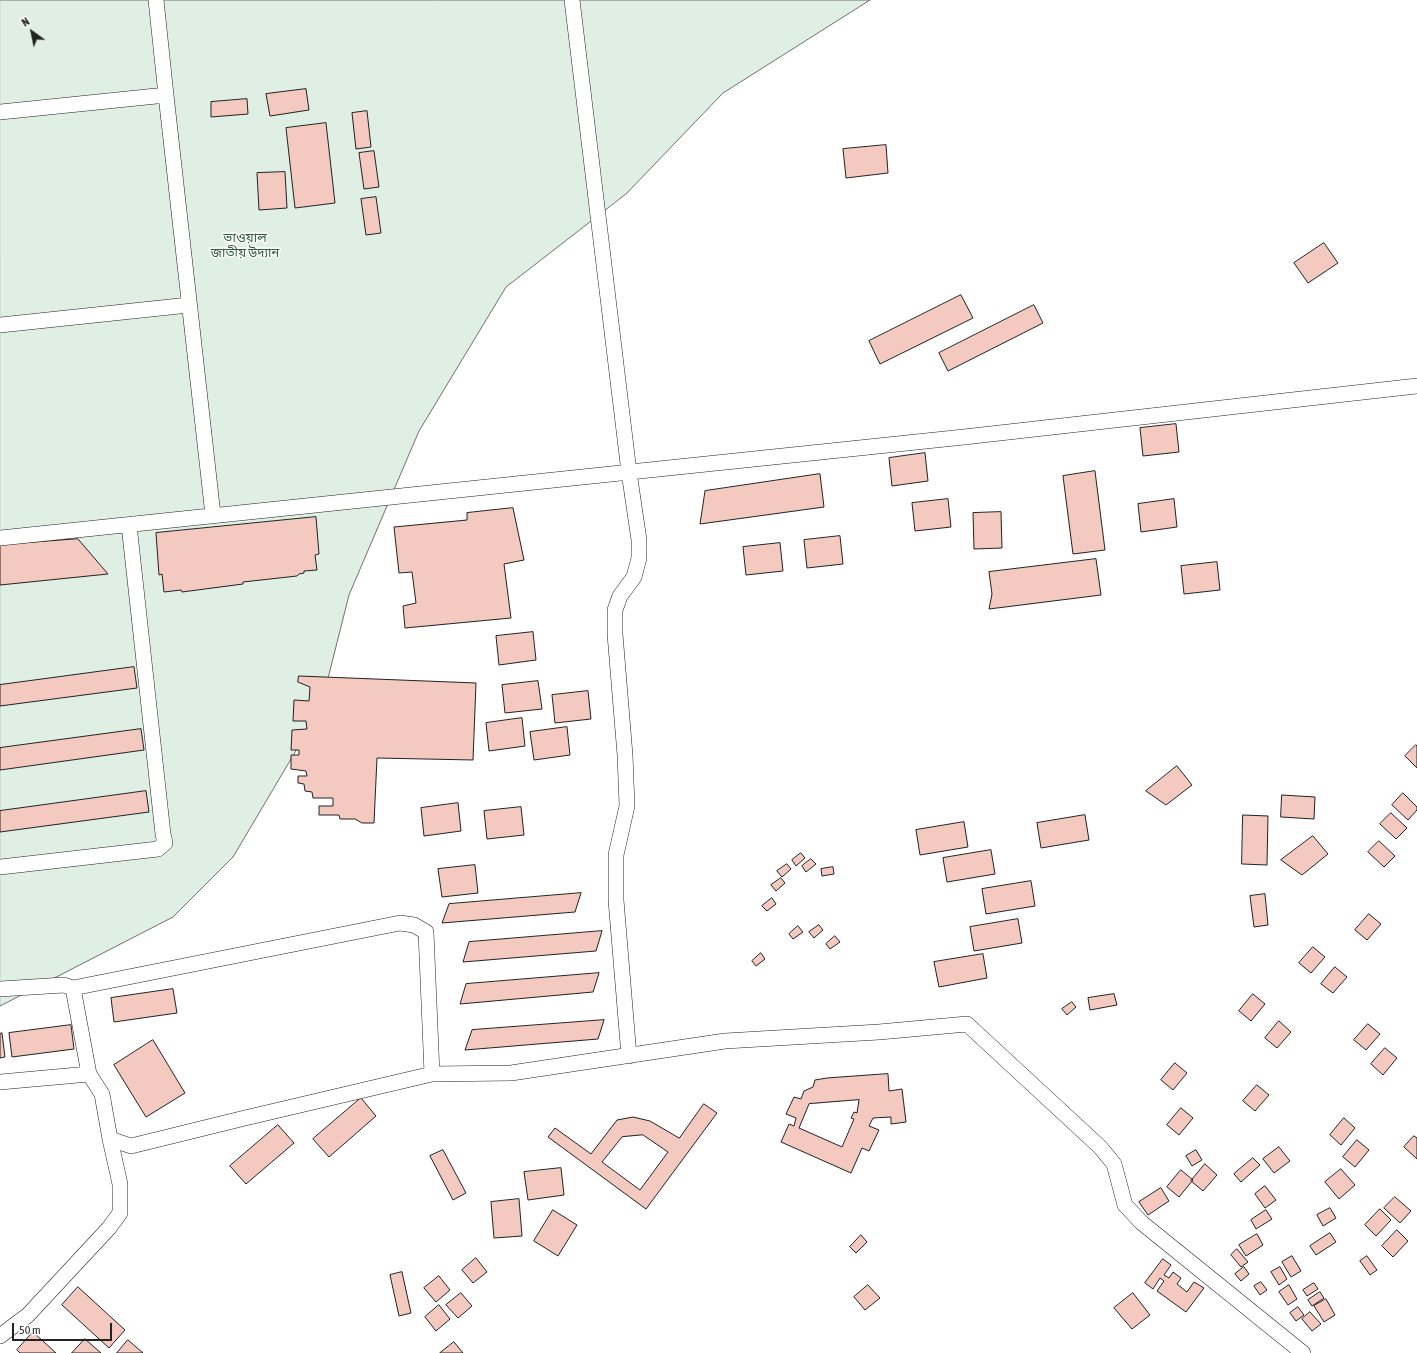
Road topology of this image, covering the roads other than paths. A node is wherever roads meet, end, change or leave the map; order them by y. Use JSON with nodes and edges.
{"nodes":[{"id":1,"x":156,"y":0,"type":"edge"},
{"id":2,"x":572,"y":0,"type":"edge"},
{"id":3,"x":166,"y":95,"type":"junction"},
{"id":4,"x":0,"y":112,"type":"edge"},
{"id":5,"x":189,"y":305,"type":"junction"},
{"id":6,"x":0,"y":325,"type":"edge"},
{"id":7,"x":1417,"y":386,"type":"edge"},
{"id":8,"x":629,"y":472,"type":"junction"},
{"id":9,"x":212,"y":515,"type":"junction"},
{"id":10,"x":129,"y":525,"type":"junction"},
{"id":11,"x":0,"y":538,"type":"edge"},
{"id":12,"x":0,"y":867,"type":"edge"},
{"id":13,"x":73,"y":988,"type":"junction"},
{"id":14,"x":0,"y":989,"type":"edge"},
{"id":15,"x":629,"y":1056,"type":"junction"},
{"id":16,"x":89,"y":1074,"type":"junction"},
{"id":17,"x":432,"y":1074,"type":"junction"},
{"id":18,"x":0,"y":1082,"type":"edge"},
{"id":19,"x":110,"y":1140,"type":"junction"},
{"id":20,"x":0,"y":1336,"type":"edge"},
{"id":21,"x":1303,"y":1353,"type":"edge"}],
"edges":[{"from":1,"to":3,"type":"street"},
{"from":2,"to":8,"type":"street"},
{"from":3,"to":4,"type":"street"},
{"from":3,"to":5,"type":"street"},
{"from":5,"to":6,"type":"street"},
{"from":5,"to":9,"type":"street"},
{"from":7,"to":8,"type":"street"},
{"from":8,"to":9,"type":"street"},
{"from":8,"to":15,"type":"street"},
{"from":9,"to":10,"type":"street"},
{"from":10,"to":11,"type":"street"},
{"from":10,"to":12,"type":"street"},
{"from":13,"to":14,"type":"street"},
{"from":13,"to":16,"type":"street"},
{"from":13,"to":17,"type":"street"},
{"from":15,"to":17,"type":"street"},
{"from":15,"to":21,"type":"street"},
{"from":16,"to":18,"type":"street"},
{"from":16,"to":19,"type":"street"},
{"from":17,"to":19,"type":"street"},
{"from":19,"to":20,"type":"street"}]}
